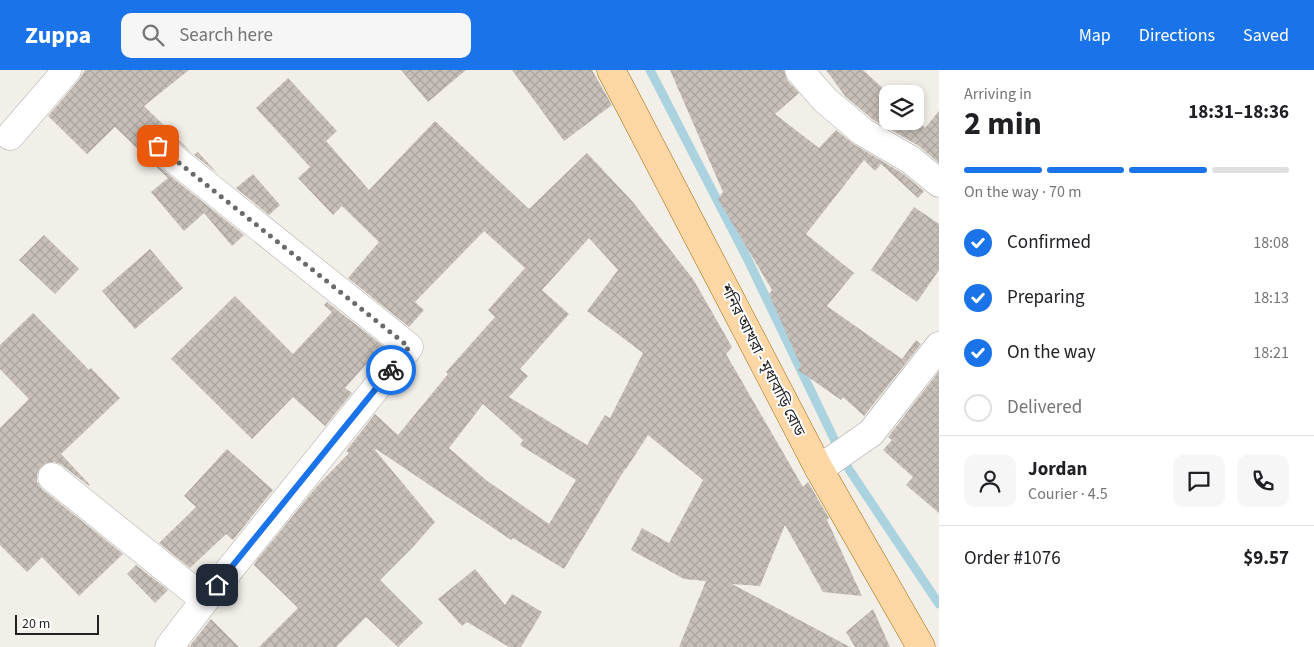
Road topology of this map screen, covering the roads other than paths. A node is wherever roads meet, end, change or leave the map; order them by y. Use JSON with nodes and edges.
{"nodes":[{"id":1,"x":67,"y":70,"type":"edge"},
{"id":2,"x":611,"y":70,"type":"edge"},
{"id":3,"x":799,"y":70,"type":"edge"},
{"id":4,"x":10,"y":136,"type":"dead end"},
{"id":5,"x":158,"y":146,"type":"dead end"},
{"id":6,"x":939,"y":183,"type":"edge"},
{"id":7,"x":939,"y":346,"type":"edge"},
{"id":8,"x":826,"y":464,"type":"junction"},
{"id":9,"x":52,"y":477,"type":"dead end"},
{"id":10,"x":205,"y":600,"type":"junction"},
{"id":11,"x":169,"y":647,"type":"edge"},
{"id":12,"x":921,"y":647,"type":"edge"}],
"edges":[{"from":1,"to":4,"type":"street"},
{"from":2,"to":8,"type":"main road","name":"শনির আখরা - মৃধাবাড়ি রোড"},
{"from":3,"to":6,"type":"street"},
{"from":5,"to":10,"type":"street"},
{"from":7,"to":8,"type":"street"},
{"from":8,"to":12,"type":"main road","name":"শনির আখরা - মৃধাবাড়ি রোড"},
{"from":9,"to":10,"type":"street"},
{"from":10,"to":11,"type":"street"}]}
